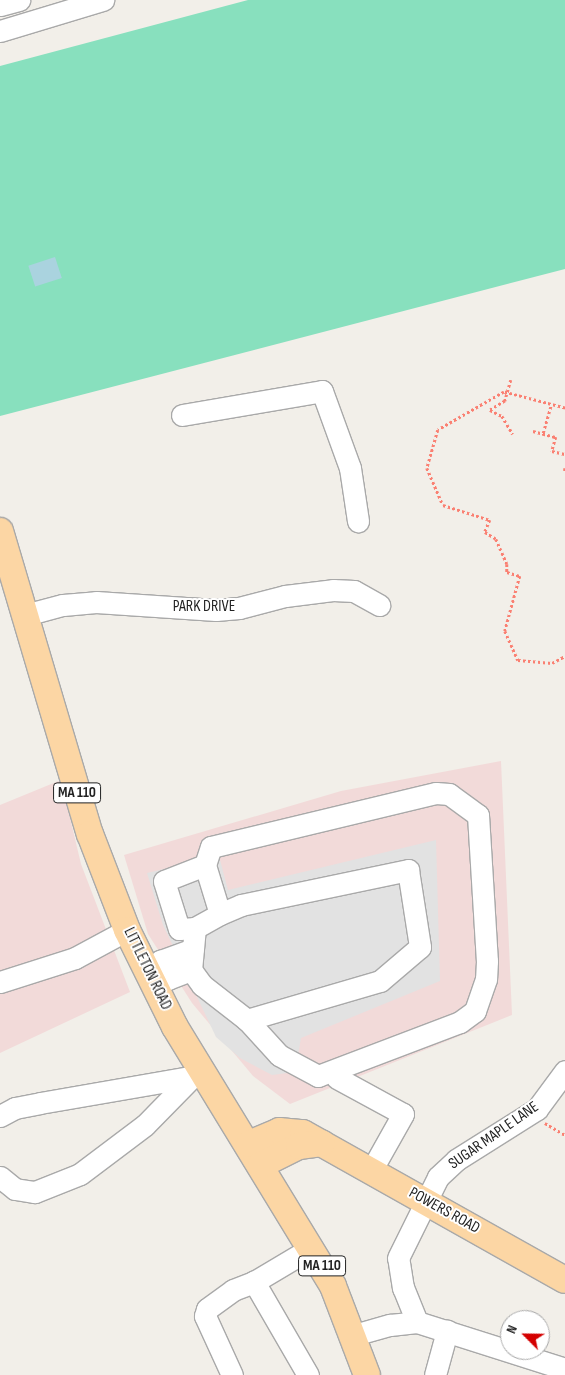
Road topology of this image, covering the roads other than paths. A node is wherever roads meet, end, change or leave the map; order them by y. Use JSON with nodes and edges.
{"nodes":[{"id":1,"x":19,"y":0,"type":"edge"},
{"id":2,"x":103,"y":0,"type":"edge"},
{"id":3,"x":0,"y":5,"type":"edge"},
{"id":4,"x":0,"y":31,"type":"edge"},
{"id":5,"x":182,"y":416,"type":"dead end"},
{"id":6,"x":358,"y":521,"type":"dead end"},
{"id":7,"x":0,"y":531,"type":"edge"},
{"id":8,"x":379,"y":605,"type":"dead end"},
{"id":9,"x":25,"y":615,"type":"junction"},
{"id":10,"x":205,"y":865,"type":"junction"},
{"id":11,"x":220,"y":914,"type":"junction"},
{"id":12,"x":127,"y":930,"type":"junction"},
{"id":13,"x":194,"y":938,"type":"junction"},
{"id":14,"x":190,"y":970,"type":"junction"},
{"id":15,"x":149,"y":976,"type":"junction"},
{"id":16,"x":0,"y":982,"type":"edge"},
{"id":17,"x":247,"y":1020,"type":"junction"},
{"id":18,"x":565,"y":1071,"type":"edge"},
{"id":19,"x":198,"y":1075,"type":"junction"},
{"id":20,"x":336,"y":1078,"type":"dead end"},
{"id":21,"x":0,"y":1116,"type":"edge"},
{"id":22,"x":255,"y":1154,"type":"junction"},
{"id":23,"x":371,"y":1171,"type":"junction"},
{"id":24,"x":0,"y":1177,"type":"edge"},
{"id":25,"x":426,"y":1202,"type":"junction"},
{"id":26,"x":311,"y":1248,"type":"junction"},
{"id":27,"x":565,"y":1280,"type":"edge"},
{"id":28,"x":254,"y":1282,"type":"junction"},
{"id":29,"x":417,"y":1322,"type":"junction"},
{"id":30,"x":447,"y":1331,"type":"junction"},
{"id":31,"x":354,"y":1335,"type":"junction"},
{"id":32,"x":565,"y":1369,"type":"edge"},
{"id":33,"x":232,"y":1375,"type":"edge"},
{"id":34,"x":308,"y":1375,"type":"edge"},
{"id":35,"x":368,"y":1375,"type":"edge"},
{"id":36,"x":436,"y":1375,"type":"edge"}],
"edges":[{"from":1,"to":3,"type":"street"},
{"from":2,"to":4,"type":"street"},
{"from":5,"to":6,"type":"street"},
{"from":7,"to":9,"type":"main road","name":"LITTLETON ROAD","number":"MA 110"},
{"from":8,"to":9,"type":"street","name":"PARK DRIVE"},
{"from":9,"to":12,"type":"main road","name":"LITTLETON ROAD","number":"MA 110"},
{"from":10,"to":11,"type":"street"},
{"from":10,"to":13,"type":"street"},
{"from":10,"to":17,"type":"street"},
{"from":11,"to":13,"type":"street"},
{"from":11,"to":17,"type":"street"},
{"from":12,"to":15,"type":"main road","name":"LITTLETON ROAD","number":"MA 110"},
{"from":12,"to":16,"type":"street"},
{"from":13,"to":14,"type":"street"},
{"from":13,"to":15,"type":"street"},
{"from":14,"to":15,"type":"street"},
{"from":14,"to":17,"type":"street"},
{"from":15,"to":19,"type":"main road","name":"LITTLETON ROAD","number":"MA 110"},
{"from":18,"to":25,"type":"street","name":"SUGAR MAPLE LANE"},
{"from":19,"to":21,"type":"street"},
{"from":19,"to":22,"type":"main road","name":"LITTLETON ROAD","number":"MA 110"},
{"from":19,"to":24,"type":"street"},
{"from":20,"to":23,"type":"street"},
{"from":22,"to":23,"type":"main road","name":"POWERS ROAD"},
{"from":22,"to":26,"type":"main road","name":"LITTLETON ROAD","number":"MA 110"},
{"from":23,"to":25,"type":"main road","name":"POWERS ROAD"},
{"from":25,"to":27,"type":"main road","name":"POWERS ROAD"},
{"from":25,"to":29,"type":"street","name":"SUGAR MAPLE LANE"},
{"from":26,"to":28,"type":"street"},
{"from":26,"to":31,"type":"main road","name":"LITTLETON ROAD","number":"MA 110"},
{"from":28,"to":33,"type":"street"},
{"from":28,"to":34,"type":"street"},
{"from":29,"to":30,"type":"street"},
{"from":29,"to":31,"type":"street"},
{"from":30,"to":32,"type":"street"},
{"from":30,"to":36,"type":"street"},
{"from":31,"to":35,"type":"main road","name":"LITTLETON ROAD","number":"MA 110"}]}
